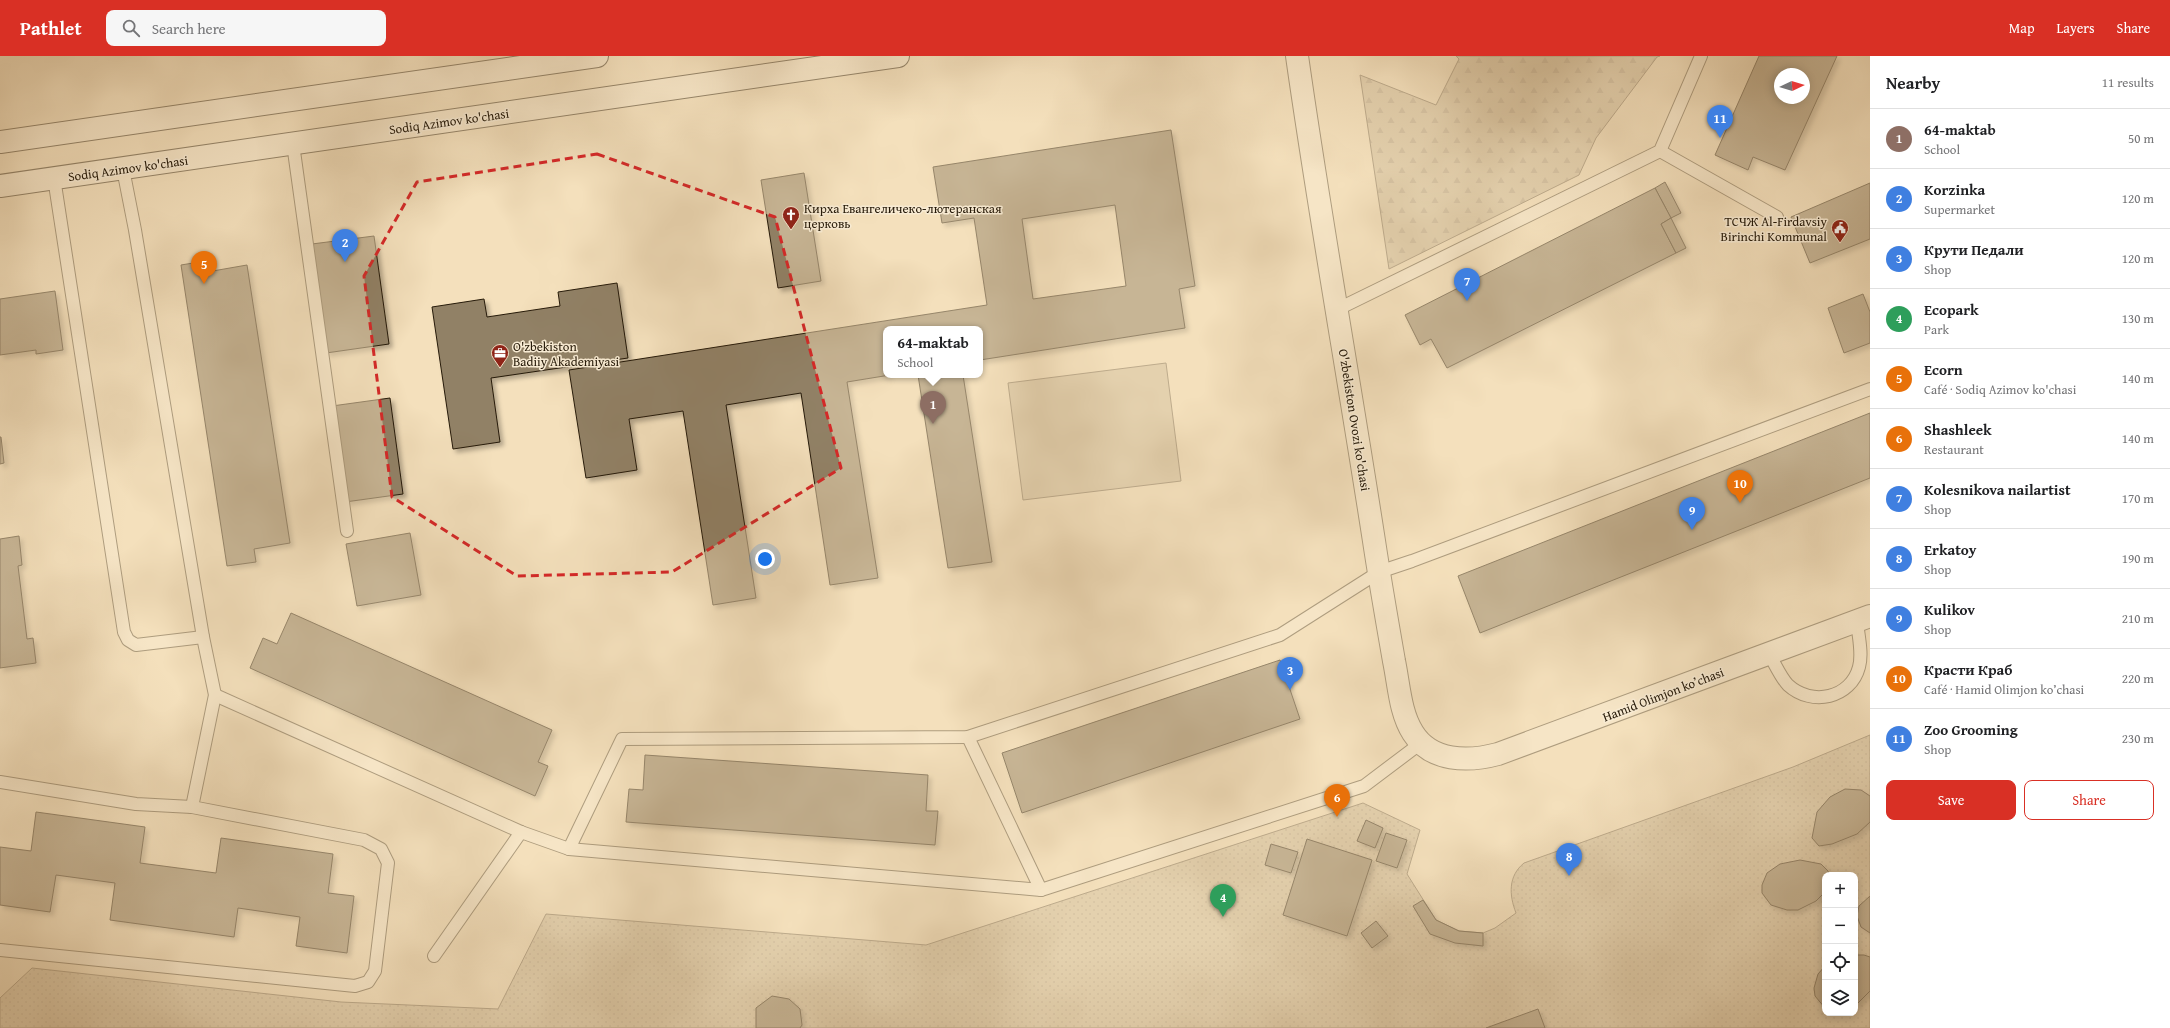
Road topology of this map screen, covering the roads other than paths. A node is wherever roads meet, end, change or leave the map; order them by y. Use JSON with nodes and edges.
{"nodes":[{"id":1,"x":597,"y":56,"type":"edge"},
{"id":2,"x":898,"y":56,"type":"edge"},
{"id":3,"x":1297,"y":56,"type":"edge"},
{"id":4,"x":1701,"y":56,"type":"edge"},
{"id":5,"x":0,"y":142,"type":"edge"},
{"id":6,"x":293,"y":144,"type":"junction"},
{"id":7,"x":1660,"y":151,"type":"junction"},
{"id":8,"x":123,"y":169,"type":"junction"},
{"id":9,"x":54,"y":178,"type":"junction"},
{"id":10,"x":0,"y":186,"type":"edge"},
{"id":11,"x":1777,"y":217,"type":"dead end"},
{"id":12,"x":1338,"y":309,"type":"junction"},
{"id":13,"x":1870,"y":389,"type":"edge"},
{"id":14,"x":347,"y":532,"type":"dead end"},
{"id":15,"x":1379,"y":572,"type":"junction"},
{"id":16,"x":1863,"y":619,"type":"edge"},
{"id":17,"x":203,"y":637,"type":"junction"},
{"id":18,"x":1769,"y":654,"type":"junction"},
{"id":19,"x":215,"y":695,"type":"junction"},
{"id":20,"x":968,"y":737,"type":"junction"},
{"id":21,"x":1420,"y":743,"type":"junction"},
{"id":22,"x":1453,"y":759,"type":"joint"},
{"id":23,"x":0,"y":782,"type":"edge"},
{"id":24,"x":192,"y":807,"type":"junction"},
{"id":25,"x":521,"y":832,"type":"junction"},
{"id":26,"x":569,"y":849,"type":"junction"},
{"id":27,"x":1041,"y":890,"type":"junction"},
{"id":28,"x":0,"y":950,"type":"edge"},
{"id":29,"x":434,"y":956,"type":"dead end"}],
"edges":[{"from":1,"to":5,"type":"main road"},
{"from":2,"to":6,"type":"main road","name":"Sodiq Azimov ko'chasi"},
{"from":3,"to":12,"type":"main road","name":"O'zbekiston Ovozi ko'chasi"},
{"from":4,"to":7,"type":"lane"},
{"from":6,"to":8,"type":"main road","name":"Sodiq Azimov ko'chasi"},
{"from":6,"to":14,"type":"lane"},
{"from":7,"to":11,"type":"lane"},
{"from":7,"to":12,"type":"lane"},
{"from":8,"to":9,"type":"main road","name":"Sodiq Azimov ko'chasi"},
{"from":8,"to":17,"type":"lane"},
{"from":9,"to":10,"type":"main road","name":"Sodiq Azimov ko'chasi"},
{"from":9,"to":17,"type":"lane"},
{"from":12,"to":15,"type":"main road","name":"O'zbekiston Ovozi ko'chasi"},
{"from":13,"to":15,"type":"lane"},
{"from":15,"to":20,"type":"lane"},
{"from":15,"to":21,"type":"main road","name":"O'zbekiston Ovozi ko'chasi"},
{"from":16,"to":18,"type":"main road","name":"Hamid Olimjon ko’chasi"},
{"from":16,"to":18,"type":"lane"},
{"from":17,"to":19,"type":"lane"},
{"from":18,"to":22,"type":"main road","name":"Hamid Olimjon ko’chasi"},
{"from":19,"to":24,"type":"lane"},
{"from":19,"to":25,"type":"lane"},
{"from":20,"to":26,"type":"lane"},
{"from":20,"to":27,"type":"lane"},
{"from":21,"to":22,"type":"main road","name":"O'zbekiston Ovozi ko'chasi"},
{"from":21,"to":27,"type":"lane"},
{"from":23,"to":24,"type":"lane"},
{"from":24,"to":28,"type":"lane"},
{"from":25,"to":26,"type":"lane"},
{"from":25,"to":29,"type":"lane"},
{"from":26,"to":27,"type":"lane"}]}
